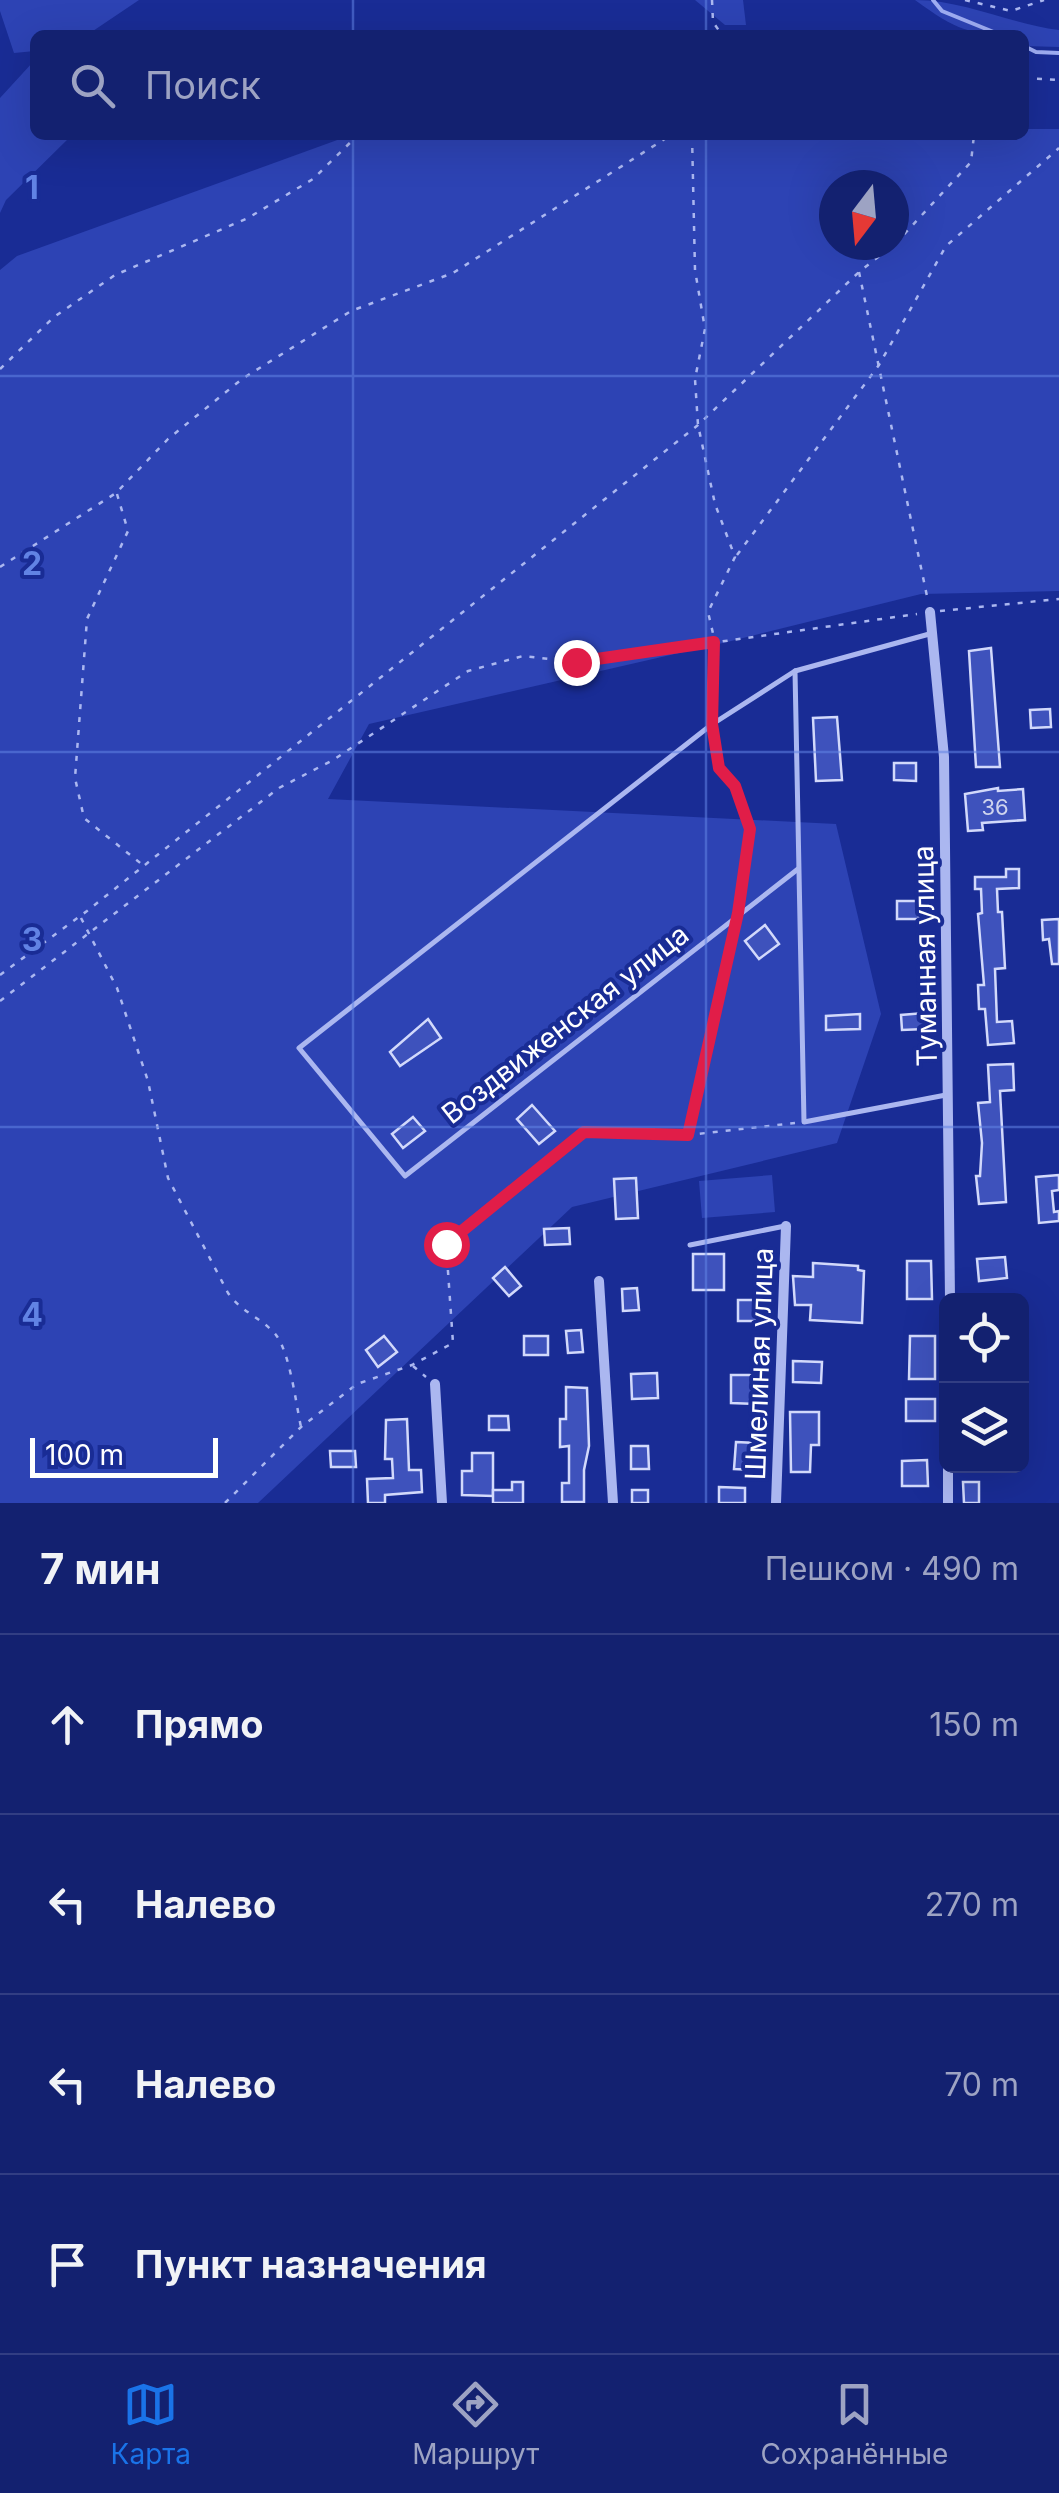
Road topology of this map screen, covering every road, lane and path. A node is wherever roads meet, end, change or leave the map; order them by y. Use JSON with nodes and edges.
{"nodes":[{"id":1,"x":712,"y":0,"type":"edge"},
{"id":2,"x":965,"y":0,"type":"edge"},
{"id":3,"x":1044,"y":0,"type":"edge"},
{"id":4,"x":719,"y":30,"type":"edge"},
{"id":5,"x":1029,"y":78,"type":"edge"},
{"id":6,"x":1059,"y":80,"type":"edge"},
{"id":7,"x":353,"y":140,"type":"edge"},
{"id":8,"x":663,"y":140,"type":"edge"},
{"id":9,"x":692,"y":140,"type":"edge"},
{"id":10,"x":973,"y":140,"type":"edge"},
{"id":11,"x":1059,"y":148,"type":"edge"},
{"id":12,"x":859,"y":272,"type":"junction"},
{"id":13,"x":879,"y":365,"type":"junction"},
{"id":14,"x":0,"y":369,"type":"edge"},
{"id":15,"x":698,"y":426,"type":"junction"},
{"id":16,"x":116,"y":493,"type":"junction"},
{"id":17,"x":735,"y":557,"type":"junction"},
{"id":18,"x":0,"y":567,"type":"edge"},
{"id":19,"x":1059,"y":599,"type":"edge"},
{"id":20,"x":930,"y":612,"type":"junction"},
{"id":21,"x":934,"y":633,"type":"junction"},
{"id":22,"x":714,"y":642,"type":"junction"},
{"id":23,"x":795,"y":671,"type":"junction"},
{"id":24,"x":712,"y":724,"type":"junction"},
{"id":25,"x":144,"y":866,"type":"junction"},
{"id":26,"x":798,"y":869,"type":"junction"},
{"id":27,"x":738,"y":913,"type":"junction"},
{"id":28,"x":80,"y":917,"type":"junction"},
{"id":29,"x":88,"y":934,"type":"junction"},
{"id":30,"x":0,"y":975,"type":"edge"},
{"id":31,"x":0,"y":1001,"type":"edge"},
{"id":32,"x":949,"y":1094,"type":"junction"},
{"id":33,"x":804,"y":1122,"type":"junction"},
{"id":34,"x":688,"y":1135,"type":"junction"},
{"id":35,"x":786,"y":1226,"type":"joint"},
{"id":36,"x":690,"y":1245,"type":"dead end"},
{"id":37,"x":598,"y":1281,"type":"dead end"},
{"id":38,"x":950,"y":1293,"type":"edge"},
{"id":39,"x":412,"y":1364,"type":"junction"},
{"id":40,"x":434,"y":1384,"type":"joint"},
{"id":41,"x":302,"y":1428,"type":"junction"},
{"id":42,"x":948,"y":1473,"type":"edge"},
{"id":43,"x":225,"y":1503,"type":"edge"},
{"id":44,"x":442,"y":1503,"type":"edge"},
{"id":45,"x":613,"y":1503,"type":"edge"},
{"id":46,"x":776,"y":1503,"type":"edge"},
{"id":47,"x":948,"y":1503,"type":"edge"}],
"edges":[{"from":1,"to":4,"type":"path"},
{"from":2,"to":3,"type":"path"},
{"from":5,"to":6,"type":"path"},
{"from":7,"to":14,"type":"path"},
{"from":8,"to":16,"type":"path"},
{"from":9,"to":15,"type":"path"},
{"from":10,"to":12,"type":"path"},
{"from":11,"to":13,"type":"path"},
{"from":12,"to":13,"type":"path"},
{"from":12,"to":15,"type":"path"},
{"from":13,"to":17,"type":"path"},
{"from":13,"to":20,"type":"path"},
{"from":15,"to":17,"type":"path"},
{"from":15,"to":25,"type":"path"},
{"from":16,"to":18,"type":"path"},
{"from":16,"to":25,"type":"path"},
{"from":17,"to":22,"type":"path"},
{"from":19,"to":20,"type":"path"},
{"from":20,"to":21,"type":"street","name":"Туманная улица"},
{"from":20,"to":22,"type":"path"},
{"from":21,"to":23,"type":"lane"},
{"from":21,"to":32,"type":"street","name":"Туманная улица"},
{"from":22,"to":24,"type":"path"},
{"from":22,"to":29,"type":"path"},
{"from":23,"to":24,"type":"lane"},
{"from":23,"to":26,"type":"lane"},
{"from":24,"to":27,"type":"path"},
{"from":24,"to":27,"type":"lane","name":"Воздвиженская улица"},
{"from":25,"to":28,"type":"path"},
{"from":26,"to":27,"type":"lane","name":"Воздвиженская улица"},
{"from":26,"to":33,"type":"lane"},
{"from":27,"to":34,"type":"path"},
{"from":28,"to":29,"type":"path"},
{"from":28,"to":30,"type":"path"},
{"from":29,"to":31,"type":"path"},
{"from":29,"to":41,"type":"path"},
{"from":32,"to":33,"type":"lane"},
{"from":32,"to":38,"type":"street","name":"Туманная улица"},
{"from":33,"to":34,"type":"path"},
{"from":34,"to":39,"type":"path"},
{"from":35,"to":36,"type":"lane"},
{"from":35,"to":46,"type":"street","name":"Шмелиная улица"},
{"from":37,"to":45,"type":"street"},
{"from":39,"to":40,"type":"path"},
{"from":39,"to":41,"type":"path"},
{"from":40,"to":44,"type":"street"},
{"from":41,"to":43,"type":"path"},
{"from":42,"to":47,"type":"street"}]}
